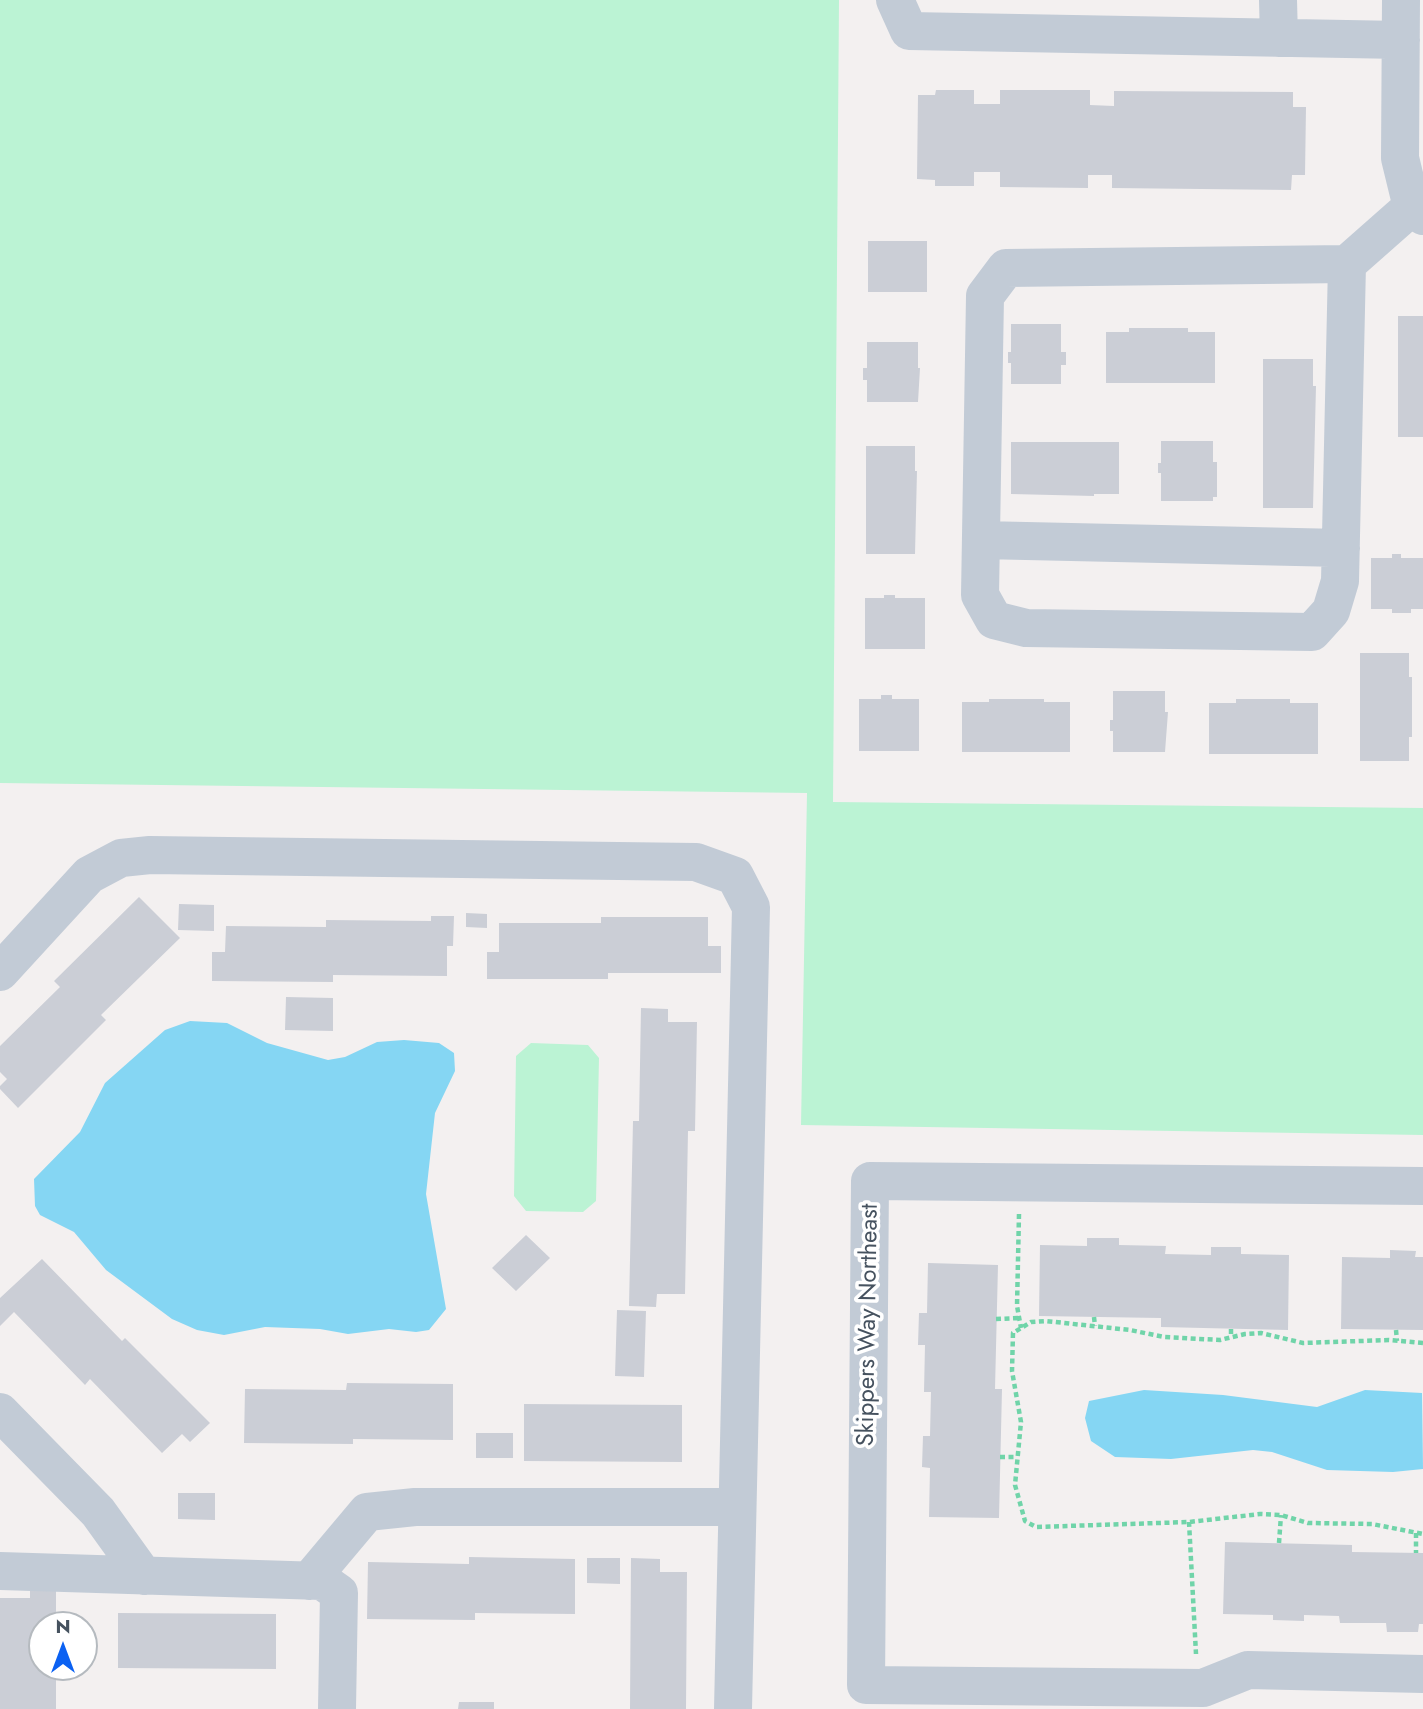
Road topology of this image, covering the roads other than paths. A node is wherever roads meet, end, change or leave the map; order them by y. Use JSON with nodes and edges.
{"nodes":[{"id":1,"x":895,"y":0,"type":"edge"},
{"id":2,"x":1278,"y":0,"type":"edge"},
{"id":3,"x":1401,"y":0,"type":"edge"},
{"id":4,"x":1279,"y":38,"type":"junction"},
{"id":5,"x":1401,"y":40,"type":"junction"},
{"id":6,"x":1419,"y":210,"type":"edge"},
{"id":7,"x":1347,"y":264,"type":"junction"},
{"id":8,"x":981,"y":540,"type":"junction"},
{"id":9,"x":1341,"y":548,"type":"junction"},
{"id":10,"x":0,"y":972,"type":"edge"},
{"id":11,"x":1423,"y":1186,"type":"edge"},
{"id":12,"x":0,"y":1412,"type":"edge"},
{"id":13,"x":737,"y":1507,"type":"junction"},
{"id":14,"x":0,"y":1571,"type":"edge"},
{"id":15,"x":144,"y":1576,"type":"junction"},
{"id":16,"x":309,"y":1581,"type":"junction"},
{"id":17,"x":1423,"y":1674,"type":"edge"},
{"id":18,"x":1131,"y":1698,"type":"edge"},
{"id":19,"x":1203,"y":1699,"type":"edge"},
{"id":20,"x":337,"y":1709,"type":"edge"},
{"id":21,"x":733,"y":1709,"type":"edge"}],
"edges":[{"from":1,"to":4,"type":"street"},
{"from":2,"to":4,"type":"street"},
{"from":3,"to":5,"type":"street"},
{"from":4,"to":5,"type":"street"},
{"from":5,"to":6,"type":"street"},
{"from":6,"to":7,"type":"street"},
{"from":7,"to":8,"type":"street"},
{"from":7,"to":9,"type":"street"},
{"from":8,"to":9,"type":"street"},
{"from":8,"to":9,"type":"street"},
{"from":10,"to":13,"type":"street"},
{"from":11,"to":18,"type":"street","name":"Skippers Way Northeast"},
{"from":12,"to":15,"type":"street"},
{"from":13,"to":16,"type":"street"},
{"from":13,"to":21,"type":"street"},
{"from":14,"to":15,"type":"street"},
{"from":15,"to":16,"type":"street"},
{"from":16,"to":20,"type":"street"},
{"from":17,"to":19,"type":"street","name":"Skippers Way Northeast"},
{"from":18,"to":19,"type":"street","name":"Skippers Way Northeast"}]}
